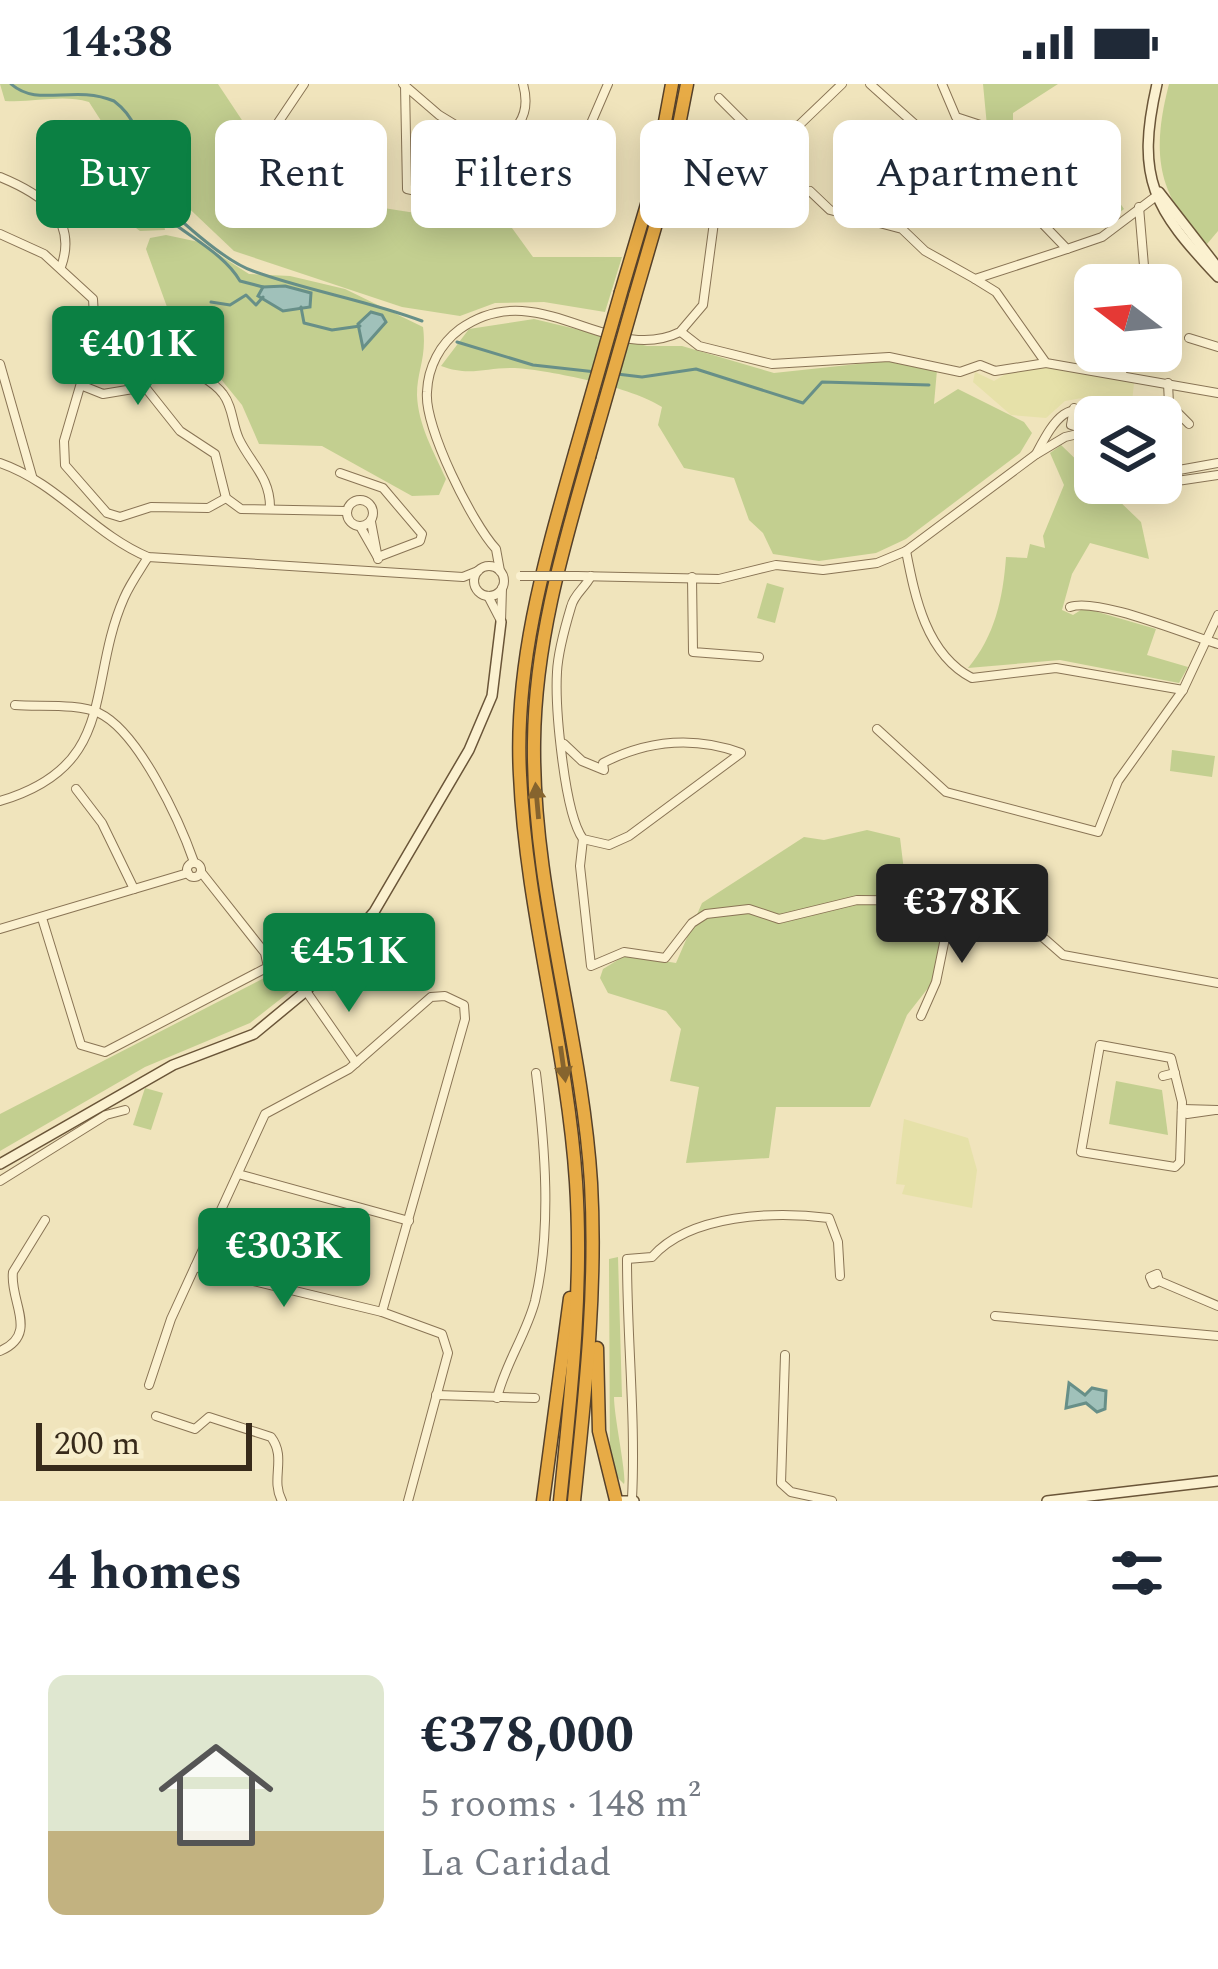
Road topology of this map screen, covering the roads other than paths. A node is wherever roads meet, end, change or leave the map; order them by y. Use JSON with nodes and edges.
{"nodes":[{"id":1,"x":304,"y":84,"type":"edge"},
{"id":2,"x":523,"y":84,"type":"edge"},
{"id":3,"x":608,"y":84,"type":"edge"},
{"id":4,"x":672,"y":84,"type":"edge"},
{"id":5,"x":687,"y":84,"type":"edge"},
{"id":6,"x":842,"y":84,"type":"edge"},
{"id":7,"x":869,"y":84,"type":"edge"},
{"id":8,"x":942,"y":84,"type":"edge"},
{"id":9,"x":1160,"y":84,"type":"edge"},
{"id":10,"x":404,"y":85,"type":"edge"},
{"id":11,"x":719,"y":98,"type":"dead end"},
{"id":12,"x":280,"y":120,"type":"edge"},
{"id":13,"x":741,"y":120,"type":"edge"},
{"id":14,"x":804,"y":120,"type":"edge"},
{"id":15,"x":910,"y":120,"type":"edge"},
{"id":16,"x":961,"y":120,"type":"edge"},
{"id":17,"x":0,"y":177,"type":"edge"},
{"id":18,"x":810,"y":191,"type":"dead end"},
{"id":19,"x":1156,"y":195,"type":"junction"},
{"id":20,"x":1139,"y":207,"type":"junction"},
{"id":21,"x":714,"y":228,"type":"edge"},
{"id":22,"x":1047,"y":228,"type":"edge"},
{"id":23,"x":0,"y":234,"type":"edge"},
{"id":24,"x":1067,"y":249,"type":"junction"},
{"id":25,"x":1144,"y":264,"type":"edge"},
{"id":26,"x":61,"y":267,"type":"junction"},
{"id":27,"x":1218,"y":268,"type":"edge"},
{"id":28,"x":1218,"y":277,"type":"edge"},
{"id":29,"x":975,"y":279,"type":"junction"},
{"id":30,"x":628,"y":294,"type":"junction"},
{"id":31,"x":680,"y":332,"type":"junction"},
{"id":32,"x":1189,"y":338,"type":"dead end"},
{"id":33,"x":1218,"y":347,"type":"edge"},
{"id":34,"x":181,"y":358,"type":"dead end"},
{"id":35,"x":1046,"y":363,"type":"junction"},
{"id":36,"x":0,"y":364,"type":"edge"},
{"id":37,"x":1122,"y":372,"type":"edge"},
{"id":38,"x":1123,"y":376,"type":"junction"},
{"id":39,"x":81,"y":381,"type":"junction"},
{"id":40,"x":1168,"y":383,"type":"junction"},
{"id":41,"x":1218,"y":393,"type":"edge"},
{"id":42,"x":1074,"y":408,"type":"edge"},
{"id":43,"x":1189,"y":424,"type":"dead end"},
{"id":44,"x":1074,"y":437,"type":"edge"},
{"id":45,"x":582,"y":455,"type":"junction"},
{"id":46,"x":1035,"y":455,"type":"junction"},
{"id":47,"x":0,"y":463,"type":"edge"},
{"id":48,"x":1218,"y":463,"type":"edge"},
{"id":49,"x":1182,"y":469,"type":"edge"},
{"id":50,"x":340,"y":473,"type":"dead end"},
{"id":51,"x":1218,"y":475,"type":"edge"},
{"id":52,"x":32,"y":477,"type":"junction"},
{"id":53,"x":1182,"y":480,"type":"edge"},
{"id":54,"x":226,"y":498,"type":"junction"},
{"id":55,"x":270,"y":507,"type":"junction"},
{"id":56,"x":346,"y":511,"type":"junction"},
{"id":57,"x":371,"y":520,"type":"junction"},
{"id":58,"x":358,"y":526,"type":"junction"},
{"id":59,"x":492,"y":546,"type":"junction"},
{"id":60,"x":906,"y":551,"type":"junction"},
{"id":61,"x":148,"y":557,"type":"junction"},
{"id":62,"x":378,"y":557,"type":"junction"},
{"id":63,"x":377,"y":569,"type":"junction"},
{"id":64,"x":481,"y":569,"type":"junction"},
{"id":65,"x":500,"y":571,"type":"junction"},
{"id":66,"x":520,"y":576,"type":"junction"},
{"id":67,"x":591,"y":576,"type":"junction"},
{"id":68,"x":463,"y":577,"type":"junction"},
{"id":69,"x":692,"y":577,"type":"junction"},
{"id":70,"x":475,"y":585,"type":"junction"},
{"id":71,"x":502,"y":587,"type":"junction"},
{"id":72,"x":488,"y":596,"type":"junction"},
{"id":73,"x":1070,"y":607,"type":"dead end"},
{"id":74,"x":1218,"y":615,"type":"edge"},
{"id":75,"x":501,"y":622,"type":"junction"},
{"id":76,"x":1213,"y":643,"type":"edge"},
{"id":77,"x":759,"y":657,"type":"dead end"},
{"id":78,"x":1183,"y":690,"type":"junction"},
{"id":79,"x":15,"y":704,"type":"dead end"},
{"id":80,"x":98,"y":712,"type":"junction"},
{"id":81,"x":877,"y":729,"type":"dead end"},
{"id":82,"x":564,"y":744,"type":"junction"},
{"id":83,"x":722,"y":748,"type":"junction"},
{"id":84,"x":728,"y":764,"type":"junction"},
{"id":85,"x":76,"y":788,"type":"dead end"},
{"id":86,"x":0,"y":801,"type":"edge"},
{"id":87,"x":583,"y":839,"type":"junction"},
{"id":88,"x":194,"y":862,"type":"junction"},
{"id":89,"x":201,"y":872,"type":"junction"},
{"id":90,"x":188,"y":873,"type":"junction"},
{"id":91,"x":134,"y":889,"type":"junction"},
{"id":92,"x":952,"y":904,"type":"junction"},
{"id":93,"x":42,"y":918,"type":"junction"},
{"id":94,"x":0,"y":929,"type":"edge"},
{"id":95,"x":268,"y":963,"type":"junction"},
{"id":96,"x":1218,"y":983,"type":"edge"},
{"id":97,"x":305,"y":991,"type":"junction"},
{"id":98,"x":921,"y":1016,"type":"dead end"},
{"id":99,"x":356,"y":1063,"type":"junction"},
{"id":100,"x":536,"y":1073,"type":"dead end"},
{"id":101,"x":1175,"y":1073,"type":"junction"},
{"id":102,"x":1163,"y":1076,"type":"dead end"},
{"id":103,"x":125,"y":1110,"type":"dead end"},
{"id":104,"x":1182,"y":1110,"type":"junction"},
{"id":105,"x":1216,"y":1110,"type":"edge"},
{"id":106,"x":0,"y":1164,"type":"edge"},
{"id":107,"x":238,"y":1174,"type":"junction"},
{"id":108,"x":0,"y":1181,"type":"edge"},
{"id":109,"x":45,"y":1220,"type":"dead end"},
{"id":110,"x":409,"y":1220,"type":"junction"},
{"id":111,"x":195,"y":1267,"type":"junction"},
{"id":112,"x":578,"y":1274,"type":"junction"},
{"id":113,"x":840,"y":1276,"type":"dead end"},
{"id":114,"x":1159,"y":1281,"type":"dead end"},
{"id":115,"x":1218,"y":1306,"type":"edge"},
{"id":116,"x":382,"y":1312,"type":"junction"},
{"id":117,"x":995,"y":1316,"type":"dead end"},
{"id":118,"x":591,"y":1320,"type":"junction"},
{"id":119,"x":1218,"y":1336,"type":"edge"},
{"id":120,"x":0,"y":1351,"type":"edge"},
{"id":121,"x":785,"y":1355,"type":"dead end"},
{"id":122,"x":149,"y":1385,"type":"dead end"},
{"id":123,"x":436,"y":1395,"type":"junction"},
{"id":124,"x":497,"y":1398,"type":"junction"},
{"id":125,"x":535,"y":1398,"type":"dead end"},
{"id":126,"x":156,"y":1416,"type":"dead end"},
{"id":127,"x":1218,"y":1481,"type":"edge"},
{"id":128,"x":633,"y":1500,"type":"edge"},
{"id":129,"x":282,"y":1501,"type":"edge"},
{"id":130,"x":408,"y":1501,"type":"edge"},
{"id":131,"x":543,"y":1501,"type":"edge"},
{"id":132,"x":560,"y":1501,"type":"edge"},
{"id":133,"x":574,"y":1501,"type":"edge"},
{"id":134,"x":616,"y":1501,"type":"edge"},
{"id":135,"x":832,"y":1501,"type":"edge"},
{"id":136,"x":1048,"y":1501,"type":"edge"}],
"edges":[{"from":1,"to":12,"type":"street"},
{"from":2,"to":10,"type":"street"},
{"from":3,"to":10,"type":"street"},
{"from":4,"to":30,"type":"highway"},
{"from":5,"to":30,"type":"highway"},
{"from":6,"to":14,"type":"street"},
{"from":7,"to":15,"type":"street"},
{"from":8,"to":16,"type":"street"},
{"from":9,"to":19,"type":"street"},
{"from":11,"to":13,"type":"street"},
{"from":17,"to":26,"type":"street"},
{"from":18,"to":29,"type":"street"},
{"from":19,"to":20,"type":"street"},
{"from":19,"to":27,"type":"street"},
{"from":19,"to":28,"type":"street"},
{"from":20,"to":24,"type":"street"},
{"from":20,"to":25,"type":"street"},
{"from":21,"to":31,"type":"street"},
{"from":22,"to":24,"type":"street"},
{"from":23,"to":26,"type":"street"},
{"from":24,"to":29,"type":"street"},
{"from":26,"to":39,"type":"street"},
{"from":29,"to":35,"type":"street"},
{"from":30,"to":45,"type":"highway","bridge":true},
{"from":31,"to":35,"type":"street"},
{"from":31,"to":59,"type":"street"},
{"from":32,"to":33,"type":"street"},
{"from":34,"to":55,"type":"street"},
{"from":35,"to":38,"type":"street"},
{"from":36,"to":52,"type":"street"},
{"from":37,"to":38,"type":"street"},
{"from":38,"to":40,"type":"street"},
{"from":39,"to":54,"type":"street"},
{"from":39,"to":54,"type":"street"},
{"from":40,"to":41,"type":"street"},
{"from":40,"to":43,"type":"street"},
{"from":42,"to":46,"type":"street"},
{"from":44,"to":46,"type":"street"},
{"from":45,"to":112,"type":"highway","one_way":true},
{"from":118,"to":45,"type":"highway","one_way":true},
{"from":46,"to":60,"type":"street"},
{"from":47,"to":52,"type":"street"},
{"from":48,"to":49,"type":"street"},
{"from":50,"to":62,"type":"street"},
{"from":51,"to":53,"type":"street"},
{"from":52,"to":61,"type":"street"},
{"from":54,"to":55,"type":"street"},
{"from":55,"to":56,"type":"street"},
{"from":56,"to":57,"type":"street"},
{"from":56,"to":58,"type":"street"},
{"from":57,"to":58,"type":"street"},
{"from":57,"to":62,"type":"street"},
{"from":58,"to":62,"type":"street"},
{"from":59,"to":64,"type":"street"},
{"from":59,"to":65,"type":"street"},
{"from":60,"to":69,"type":"street"},
{"from":60,"to":78,"type":"street"},
{"from":61,"to":63,"type":"street"},
{"from":61,"to":80,"type":"street"},
{"from":62,"to":63,"type":"street"},
{"from":63,"to":68,"type":"street"},
{"from":64,"to":65,"type":"street"},
{"from":64,"to":68,"type":"street"},
{"from":64,"to":70,"type":"street"},
{"from":65,"to":66,"type":"street"},
{"from":65,"to":71,"type":"street"},
{"from":66,"to":67,"type":"street","bridge":true},
{"from":66,"to":71,"type":"street"},
{"from":67,"to":69,"type":"street"},
{"from":67,"to":82,"type":"street"},
{"from":68,"to":70,"type":"street"},
{"from":69,"to":77,"type":"street"},
{"from":70,"to":72,"type":"street"},
{"from":71,"to":72,"type":"street"},
{"from":71,"to":75,"type":"street"},
{"from":72,"to":75,"type":"street"},
{"from":73,"to":76,"type":"street"},
{"from":74,"to":76,"type":"street"},
{"from":75,"to":97,"type":"street"},
{"from":76,"to":78,"type":"street"},
{"from":78,"to":81,"type":"street"},
{"from":79,"to":80,"type":"street"},
{"from":80,"to":86,"type":"street"},
{"from":80,"to":88,"type":"street"},
{"from":82,"to":83,"type":"street"},
{"from":82,"to":87,"type":"street"},
{"from":83,"to":84,"type":"street"},
{"from":83,"to":84,"type":"street"},
{"from":84,"to":87,"type":"street"},
{"from":85,"to":91,"type":"street"},
{"from":87,"to":92,"type":"street"},
{"from":88,"to":89,"type":"street"},
{"from":88,"to":90,"type":"street"},
{"from":89,"to":90,"type":"street"},
{"from":89,"to":95,"type":"street"},
{"from":90,"to":91,"type":"street"},
{"from":91,"to":93,"type":"street"},
{"from":92,"to":96,"type":"street"},
{"from":92,"to":98,"type":"street"},
{"from":93,"to":94,"type":"street"},
{"from":93,"to":95,"type":"street"},
{"from":95,"to":97,"type":"street"},
{"from":97,"to":99,"type":"street"},
{"from":97,"to":106,"type":"street"},
{"from":99,"to":107,"type":"street"},
{"from":99,"to":110,"type":"street"},
{"from":100,"to":124,"type":"street"},
{"from":101,"to":102,"type":"street"},
{"from":101,"to":104,"type":"street"},
{"from":101,"to":104,"type":"street"},
{"from":103,"to":108,"type":"street"},
{"from":104,"to":105,"type":"street"},
{"from":107,"to":110,"type":"street"},
{"from":107,"to":111,"type":"street"},
{"from":109,"to":120,"type":"street"},
{"from":110,"to":116,"type":"street"},
{"from":111,"to":116,"type":"street"},
{"from":111,"to":122,"type":"street"},
{"from":112,"to":131,"type":"highway"},
{"from":112,"to":132,"type":"highway"},
{"from":113,"to":128,"type":"street"},
{"from":114,"to":115,"type":"street"},
{"from":116,"to":123,"type":"street"},
{"from":117,"to":119,"type":"street"},
{"from":118,"to":133,"type":"highway"},
{"from":118,"to":134,"type":"highway"},
{"from":121,"to":135,"type":"street"},
{"from":123,"to":124,"type":"street"},
{"from":123,"to":130,"type":"street"},
{"from":124,"to":125,"type":"street"},
{"from":126,"to":129,"type":"street"},
{"from":127,"to":136,"type":"street"},
{"from":128,"to":134,"type":"street"}]}
